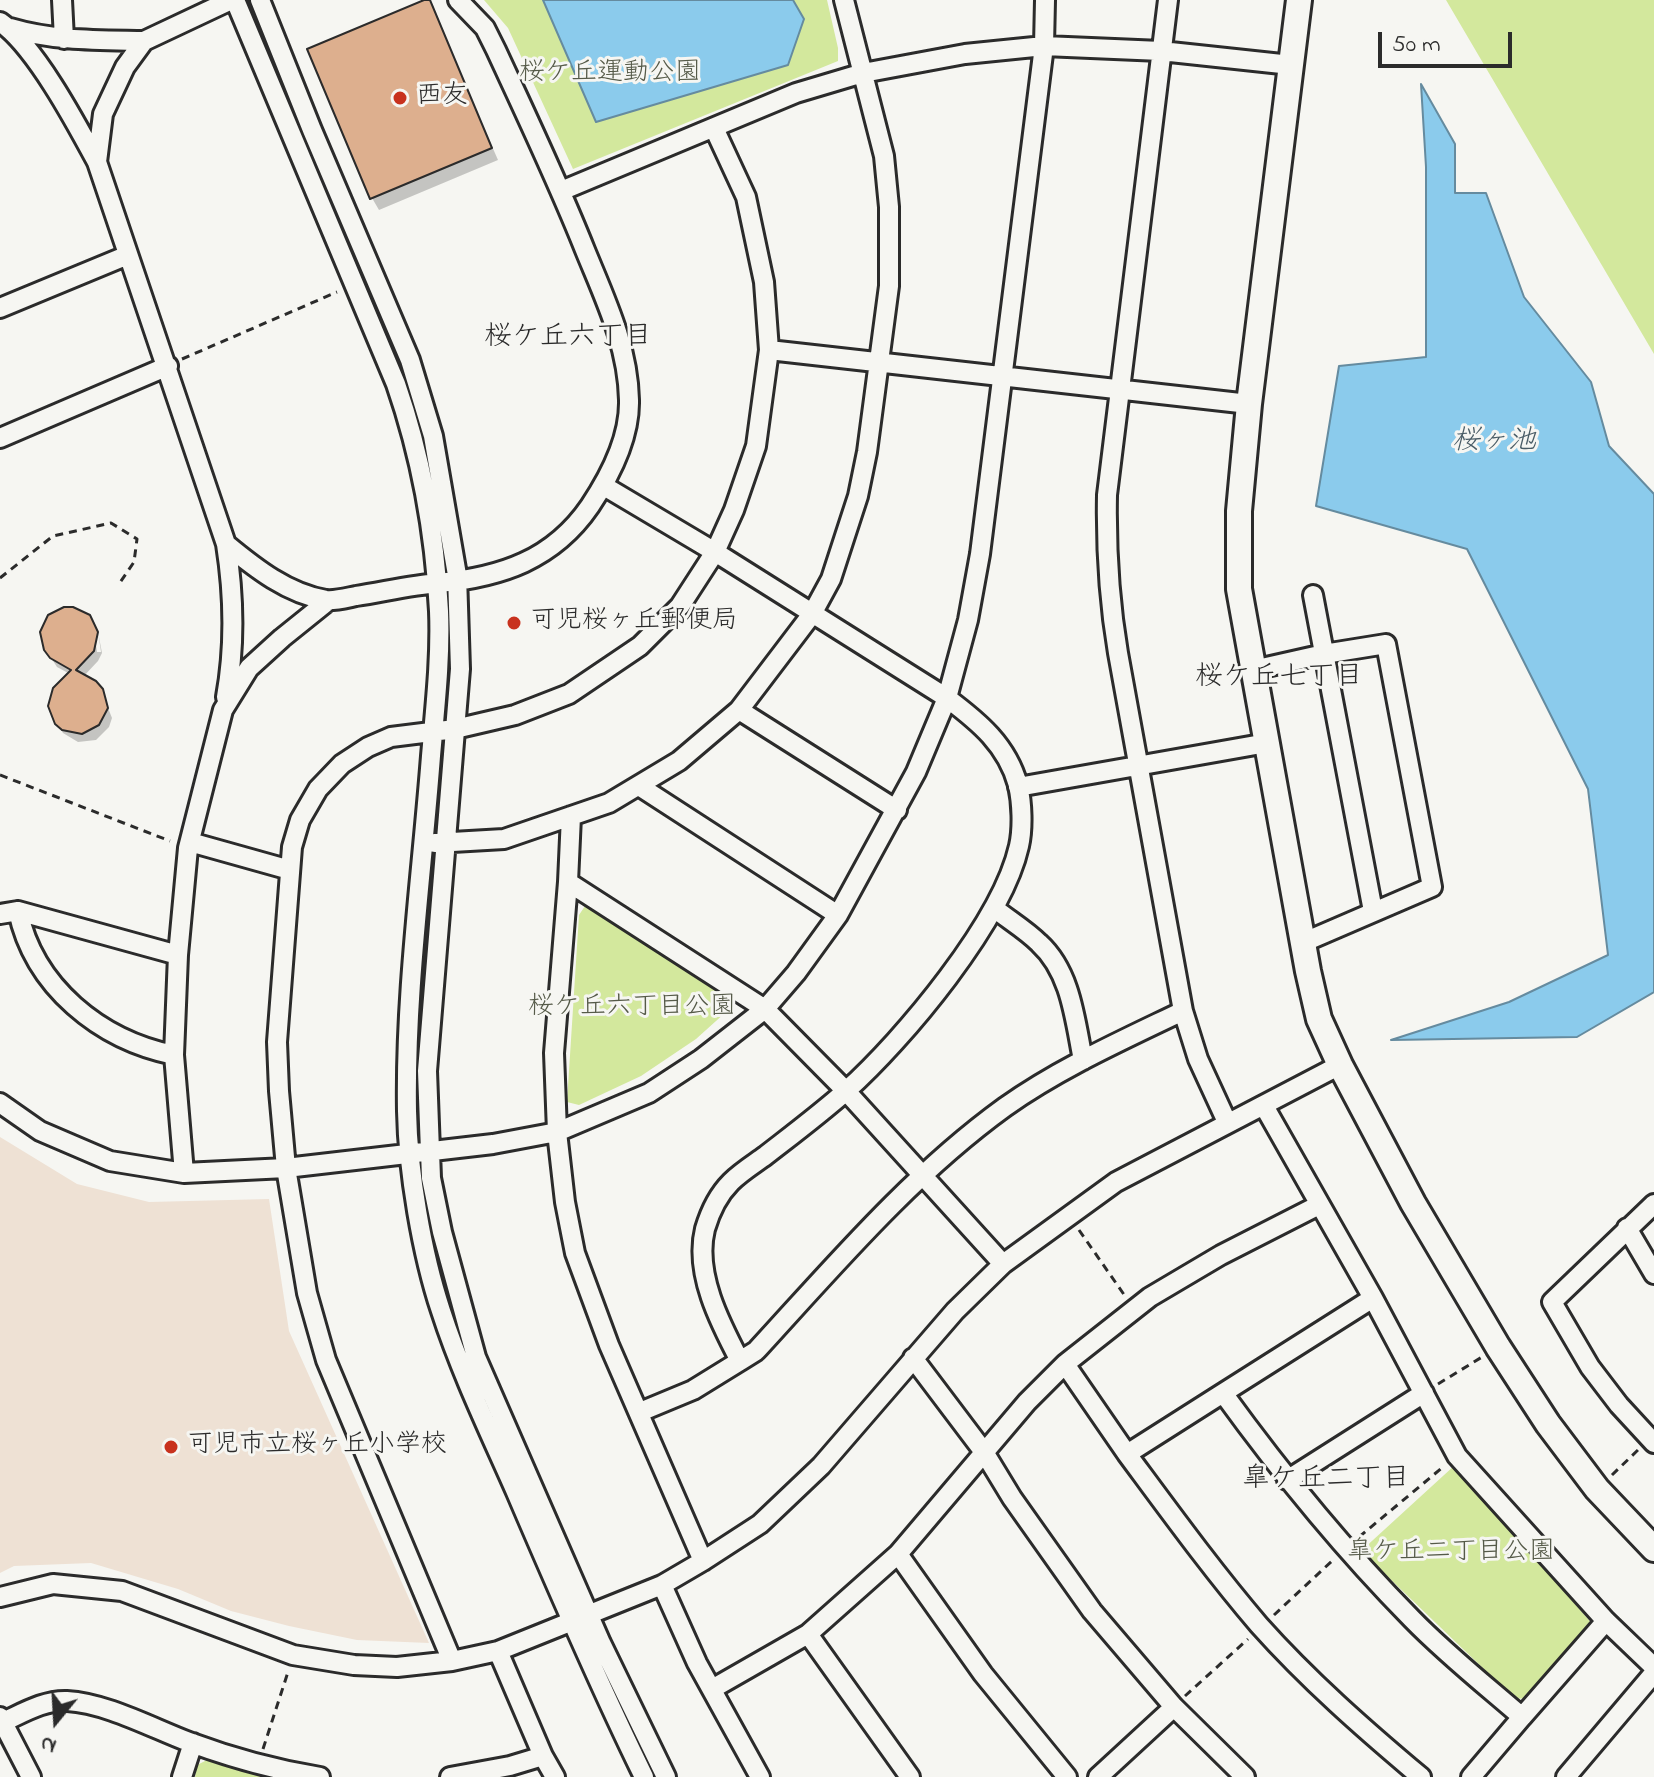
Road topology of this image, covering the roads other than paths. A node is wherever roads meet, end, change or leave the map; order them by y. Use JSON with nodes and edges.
{"nodes":[{"id":1,"x":62,"y":0,"type":"edge"},
{"id":2,"x":233,"y":0,"type":"edge"},
{"id":3,"x":260,"y":0,"type":"edge"},
{"id":4,"x":458,"y":0,"type":"edge"},
{"id":5,"x":844,"y":0,"type":"edge"},
{"id":6,"x":1045,"y":0,"type":"edge"},
{"id":7,"x":1168,"y":0,"type":"edge"},
{"id":8,"x":1299,"y":0,"type":"edge"},
{"id":9,"x":5,"y":25,"type":"edge"},
{"id":10,"x":64,"y":39,"type":"junction"},
{"id":11,"x":144,"y":41,"type":"junction"},
{"id":12,"x":1044,"y":46,"type":"junction"},
{"id":13,"x":1161,"y":51,"type":"junction"},
{"id":14,"x":1291,"y":65,"type":"junction"},
{"id":15,"x":863,"y":73,"type":"junction"},
{"id":16,"x":714,"y":128,"type":"junction"},
{"id":17,"x":97,"y":162,"type":"junction"},
{"id":18,"x":561,"y":191,"type":"junction"},
{"id":19,"x":128,"y":255,"type":"junction"},
{"id":20,"x":1,"y":305,"type":"edge"},
{"id":21,"x":769,"y":350,"type":"junction"},
{"id":22,"x":878,"y":362,"type":"junction"},
{"id":23,"x":168,"y":366,"type":"junction"},
{"id":24,"x":1001,"y":376,"type":"junction"},
{"id":25,"x":1119,"y":389,"type":"junction"},
{"id":26,"x":1249,"y":404,"type":"junction"},
{"id":27,"x":0,"y":438,"type":"edge"},
{"id":28,"x":604,"y":486,"type":"junction"},
{"id":29,"x":226,"y":544,"type":"junction"},
{"id":30,"x":715,"y":552,"type":"junction"},
{"id":31,"x":457,"y":582,"type":"junction"},
{"id":32,"x":435,"y":583,"type":"junction"},
{"id":33,"x":1313,"y":595,"type":"dead end"},
{"id":34,"x":328,"y":601,"type":"junction"},
{"id":35,"x":812,"y":614,"type":"junction"},
{"id":36,"x":1324,"y":654,"type":"junction"},
{"id":37,"x":1253,"y":670,"type":"junction"},
{"id":38,"x":947,"y":698,"type":"junction"},
{"id":39,"x":224,"y":708,"type":"junction"},
{"id":40,"x":739,"y":710,"type":"junction"},
{"id":41,"x":455,"y":729,"type":"junction"},
{"id":42,"x":433,"y":730,"type":"junction"},
{"id":43,"x":1267,"y":743,"type":"junction"},
{"id":44,"x":1139,"y":766,"type":"junction"},
{"id":45,"x":639,"y":786,"type":"junction"},
{"id":46,"x":1018,"y":787,"type":"junction"},
{"id":47,"x":897,"y":810,"type":"junction"},
{"id":48,"x":571,"y":816,"type":"junction"},
{"id":49,"x":424,"y":843,"type":"junction"},
{"id":50,"x":446,"y":843,"type":"junction"},
{"id":51,"x":189,"y":845,"type":"junction"},
{"id":52,"x":290,"y":870,"type":"junction"},
{"id":53,"x":568,"y":882,"type":"junction"},
{"id":54,"x":994,"y":908,"type":"junction"},
{"id":55,"x":1373,"y":911,"type":"junction"},
{"id":56,"x":9,"y":913,"type":"edge"},
{"id":57,"x":838,"y":915,"type":"junction"},
{"id":58,"x":1302,"y":943,"type":"junction"},
{"id":59,"x":178,"y":955,"type":"junction"},
{"id":60,"x":765,"y":1009,"type":"junction"},
{"id":61,"x":1183,"y":1011,"type":"junction"},
{"id":62,"x":174,"y":1055,"type":"junction"},
{"id":63,"x":1083,"y":1060,"type":"junction"},
{"id":64,"x":1340,"y":1065,"type":"junction"},
{"id":65,"x":846,"y":1091,"type":"junction"},
{"id":66,"x":0,"y":1103,"type":"edge"},
{"id":67,"x":1264,"y":1106,"type":"junction"},
{"id":68,"x":1227,"y":1122,"type":"junction"},
{"id":69,"x":557,"y":1132,"type":"junction"},
{"id":70,"x":430,"y":1152,"type":"junction"},
{"id":71,"x":410,"y":1154,"type":"junction"},
{"id":72,"x":286,"y":1168,"type":"junction"},
{"id":73,"x":184,"y":1173,"type":"junction"},
{"id":74,"x":923,"y":1176,"type":"junction"},
{"id":75,"x":1654,"y":1204,"type":"edge"},
{"id":76,"x":1319,"y":1205,"type":"junction"},
{"id":77,"x":1627,"y":1228,"type":"junction"},
{"id":78,"x":1003,"y":1264,"type":"junction"},
{"id":79,"x":1654,"y":1274,"type":"edge"},
{"id":80,"x":1373,"y":1298,"type":"junction"},
{"id":81,"x":913,"y":1358,"type":"junction"},
{"id":82,"x":740,"y":1361,"type":"junction"},
{"id":83,"x":1065,"y":1364,"type":"junction"},
{"id":84,"x":1223,"y":1393,"type":"junction"},
{"id":85,"x":1424,"y":1393,"type":"junction"},
{"id":86,"x":640,"y":1412,"type":"junction"},
{"id":87,"x":1652,"y":1441,"type":"edge"},
{"id":88,"x":984,"y":1452,"type":"junction"},
{"id":89,"x":1127,"y":1454,"type":"junction"},
{"id":90,"x":1287,"y":1480,"type":"junction"},
{"id":91,"x":1654,"y":1549,"type":"edge"},
{"id":92,"x":898,"y":1554,"type":"junction"},
{"id":93,"x":703,"y":1561,"type":"junction"},
{"id":94,"x":662,"y":1585,"type":"junction"},
{"id":95,"x":0,"y":1597,"type":"edge"},
{"id":96,"x":580,"y":1618,"type":"junction"},
{"id":97,"x":1606,"y":1621,"type":"junction"},
{"id":98,"x":808,"y":1634,"type":"junction"},
{"id":99,"x":498,"y":1651,"type":"junction"},
{"id":100,"x":452,"y":1661,"type":"junction"},
{"id":101,"x":1654,"y":1667,"type":"edge"},
{"id":102,"x":1654,"y":1673,"type":"edge"},
{"id":103,"x":712,"y":1689,"type":"junction"},
{"id":104,"x":1174,"y":1707,"type":"junction"},
{"id":105,"x":1522,"y":1717,"type":"junction"},
{"id":106,"x":2,"y":1720,"type":"edge"},
{"id":107,"x":193,"y":1743,"type":"junction"},
{"id":108,"x":543,"y":1756,"type":"junction"},
{"id":109,"x":31,"y":1777,"type":"edge"},
{"id":110,"x":182,"y":1777,"type":"edge"},
{"id":111,"x":320,"y":1777,"type":"edge"},
{"id":112,"x":450,"y":1777,"type":"edge"},
{"id":113,"x":555,"y":1777,"type":"edge"},
{"id":114,"x":644,"y":1777,"type":"edge"},
{"id":115,"x":666,"y":1777,"type":"edge"},
{"id":116,"x":760,"y":1777,"type":"edge"},
{"id":117,"x":910,"y":1777,"type":"edge"},
{"id":118,"x":1067,"y":1777,"type":"edge"},
{"id":119,"x":1098,"y":1777,"type":"edge"},
{"id":120,"x":1245,"y":1777,"type":"edge"},
{"id":121,"x":1421,"y":1777,"type":"edge"},
{"id":122,"x":1471,"y":1777,"type":"edge"},
{"id":123,"x":1566,"y":1777,"type":"edge"}],
"edges":[{"from":1,"to":10,"type":"street"},
{"from":2,"to":11,"type":"street"},
{"from":2,"to":32,"type":"street"},
{"from":3,"to":31,"type":"street"},
{"from":4,"to":18,"type":"street"},
{"from":5,"to":15,"type":"street"},
{"from":6,"to":12,"type":"street"},
{"from":7,"to":13,"type":"street"},
{"from":8,"to":14,"type":"street"},
{"from":9,"to":10,"type":"street"},
{"from":9,"to":17,"type":"street"},
{"from":10,"to":11,"type":"street"},
{"from":11,"to":17,"type":"street"},
{"from":12,"to":13,"type":"street"},
{"from":12,"to":15,"type":"street"},
{"from":12,"to":24,"type":"street"},
{"from":13,"to":14,"type":"street"},
{"from":13,"to":25,"type":"street"},
{"from":14,"to":26,"type":"street"},
{"from":15,"to":16,"type":"street"},
{"from":15,"to":22,"type":"street"},
{"from":16,"to":18,"type":"street"},
{"from":16,"to":21,"type":"street"},
{"from":17,"to":19,"type":"street"},
{"from":18,"to":28,"type":"street"},
{"from":19,"to":20,"type":"street"},
{"from":19,"to":23,"type":"street"},
{"from":21,"to":22,"type":"street"},
{"from":21,"to":30,"type":"street"},
{"from":22,"to":24,"type":"street"},
{"from":22,"to":35,"type":"street"},
{"from":23,"to":27,"type":"street"},
{"from":23,"to":29,"type":"street"},
{"from":24,"to":25,"type":"street"},
{"from":24,"to":38,"type":"street"},
{"from":25,"to":26,"type":"street"},
{"from":25,"to":44,"type":"street"},
{"from":26,"to":37,"type":"street"},
{"from":28,"to":30,"type":"street"},
{"from":28,"to":31,"type":"street"},
{"from":29,"to":34,"type":"street"},
{"from":29,"to":39,"type":"street"},
{"from":30,"to":35,"type":"street"},
{"from":30,"to":41,"type":"street"},
{"from":31,"to":32,"type":"street"},
{"from":31,"to":41,"type":"street"},
{"from":32,"to":34,"type":"street"},
{"from":32,"to":42,"type":"street"},
{"from":33,"to":36,"type":"street"},
{"from":34,"to":39,"type":"street"},
{"from":35,"to":38,"type":"street"},
{"from":35,"to":40,"type":"street"},
{"from":36,"to":37,"type":"street"},
{"from":36,"to":55,"type":"street"},
{"from":36,"to":55,"type":"street"},
{"from":37,"to":43,"type":"street"},
{"from":38,"to":46,"type":"street"},
{"from":38,"to":47,"type":"street"},
{"from":39,"to":51,"type":"street"},
{"from":40,"to":45,"type":"street"},
{"from":40,"to":47,"type":"street"},
{"from":41,"to":42,"type":"street"},
{"from":41,"to":50,"type":"street"},
{"from":42,"to":49,"type":"street"},
{"from":42,"to":52,"type":"street"},
{"from":43,"to":44,"type":"street"},
{"from":43,"to":58,"type":"street"},
{"from":44,"to":46,"type":"street"},
{"from":44,"to":61,"type":"street"},
{"from":45,"to":48,"type":"street"},
{"from":45,"to":57,"type":"street"},
{"from":46,"to":54,"type":"street"},
{"from":47,"to":57,"type":"street"},
{"from":48,"to":50,"type":"street"},
{"from":48,"to":53,"type":"street"},
{"from":49,"to":50,"type":"street"},
{"from":49,"to":71,"type":"street"},
{"from":50,"to":70,"type":"street"},
{"from":51,"to":52,"type":"street"},
{"from":51,"to":59,"type":"street"},
{"from":52,"to":72,"type":"street"},
{"from":53,"to":60,"type":"street"},
{"from":53,"to":69,"type":"street"},
{"from":54,"to":63,"type":"street"},
{"from":54,"to":65,"type":"street"},
{"from":55,"to":58,"type":"street"},
{"from":56,"to":59,"type":"street"},
{"from":56,"to":62,"type":"street"},
{"from":57,"to":60,"type":"street"},
{"from":58,"to":64,"type":"street"},
{"from":59,"to":62,"type":"street"},
{"from":60,"to":65,"type":"street"},
{"from":60,"to":69,"type":"street"},
{"from":61,"to":63,"type":"street"},
{"from":61,"to":68,"type":"street"},
{"from":62,"to":73,"type":"street"},
{"from":63,"to":74,"type":"street"},
{"from":64,"to":67,"type":"street"},
{"from":64,"to":91,"type":"street"},
{"from":65,"to":74,"type":"street"},
{"from":65,"to":82,"type":"street"},
{"from":66,"to":73,"type":"street"},
{"from":67,"to":68,"type":"street"},
{"from":67,"to":76,"type":"street"},
{"from":68,"to":78,"type":"street"},
{"from":69,"to":70,"type":"street"},
{"from":69,"to":86,"type":"street"},
{"from":70,"to":71,"type":"street"},
{"from":70,"to":96,"type":"street"},
{"from":71,"to":72,"type":"street"},
{"from":71,"to":96,"type":"street"},
{"from":72,"to":73,"type":"street"},
{"from":72,"to":100,"type":"street"},
{"from":74,"to":78,"type":"street"},
{"from":74,"to":82,"type":"street"},
{"from":75,"to":77,"type":"street"},
{"from":76,"to":80,"type":"street"},
{"from":76,"to":83,"type":"street"},
{"from":77,"to":79,"type":"street"},
{"from":77,"to":87,"type":"street"},
{"from":78,"to":81,"type":"street"},
{"from":80,"to":84,"type":"street"},
{"from":80,"to":85,"type":"street"},
{"from":81,"to":88,"type":"street"},
{"from":81,"to":93,"type":"street"},
{"from":82,"to":86,"type":"street"},
{"from":83,"to":88,"type":"street"},
{"from":83,"to":89,"type":"street"},
{"from":84,"to":89,"type":"street"},
{"from":84,"to":90,"type":"street"},
{"from":85,"to":90,"type":"street"},
{"from":85,"to":97,"type":"street"},
{"from":86,"to":93,"type":"street"},
{"from":88,"to":92,"type":"street"},
{"from":88,"to":104,"type":"street"},
{"from":89,"to":121,"type":"street"},
{"from":90,"to":105,"type":"street"},
{"from":92,"to":98,"type":"street"},
{"from":92,"to":118,"type":"street"},
{"from":93,"to":94,"type":"street"},
{"from":94,"to":96,"type":"street"},
{"from":94,"to":103,"type":"street"},
{"from":95,"to":100,"type":"street"},
{"from":96,"to":99,"type":"street"},
{"from":96,"to":114,"type":"street"},
{"from":96,"to":115,"type":"street"},
{"from":97,"to":101,"type":"street"},
{"from":97,"to":105,"type":"street"},
{"from":98,"to":103,"type":"street"},
{"from":98,"to":117,"type":"street"},
{"from":99,"to":100,"type":"street"},
{"from":99,"to":108,"type":"street"},
{"from":102,"to":123,"type":"street"},
{"from":103,"to":116,"type":"street"},
{"from":104,"to":119,"type":"street"},
{"from":104,"to":120,"type":"street"},
{"from":105,"to":122,"type":"street"},
{"from":106,"to":107,"type":"street"},
{"from":106,"to":109,"type":"street"},
{"from":107,"to":110,"type":"street"},
{"from":107,"to":111,"type":"street"},
{"from":108,"to":112,"type":"street"},
{"from":108,"to":113,"type":"street"}]}
